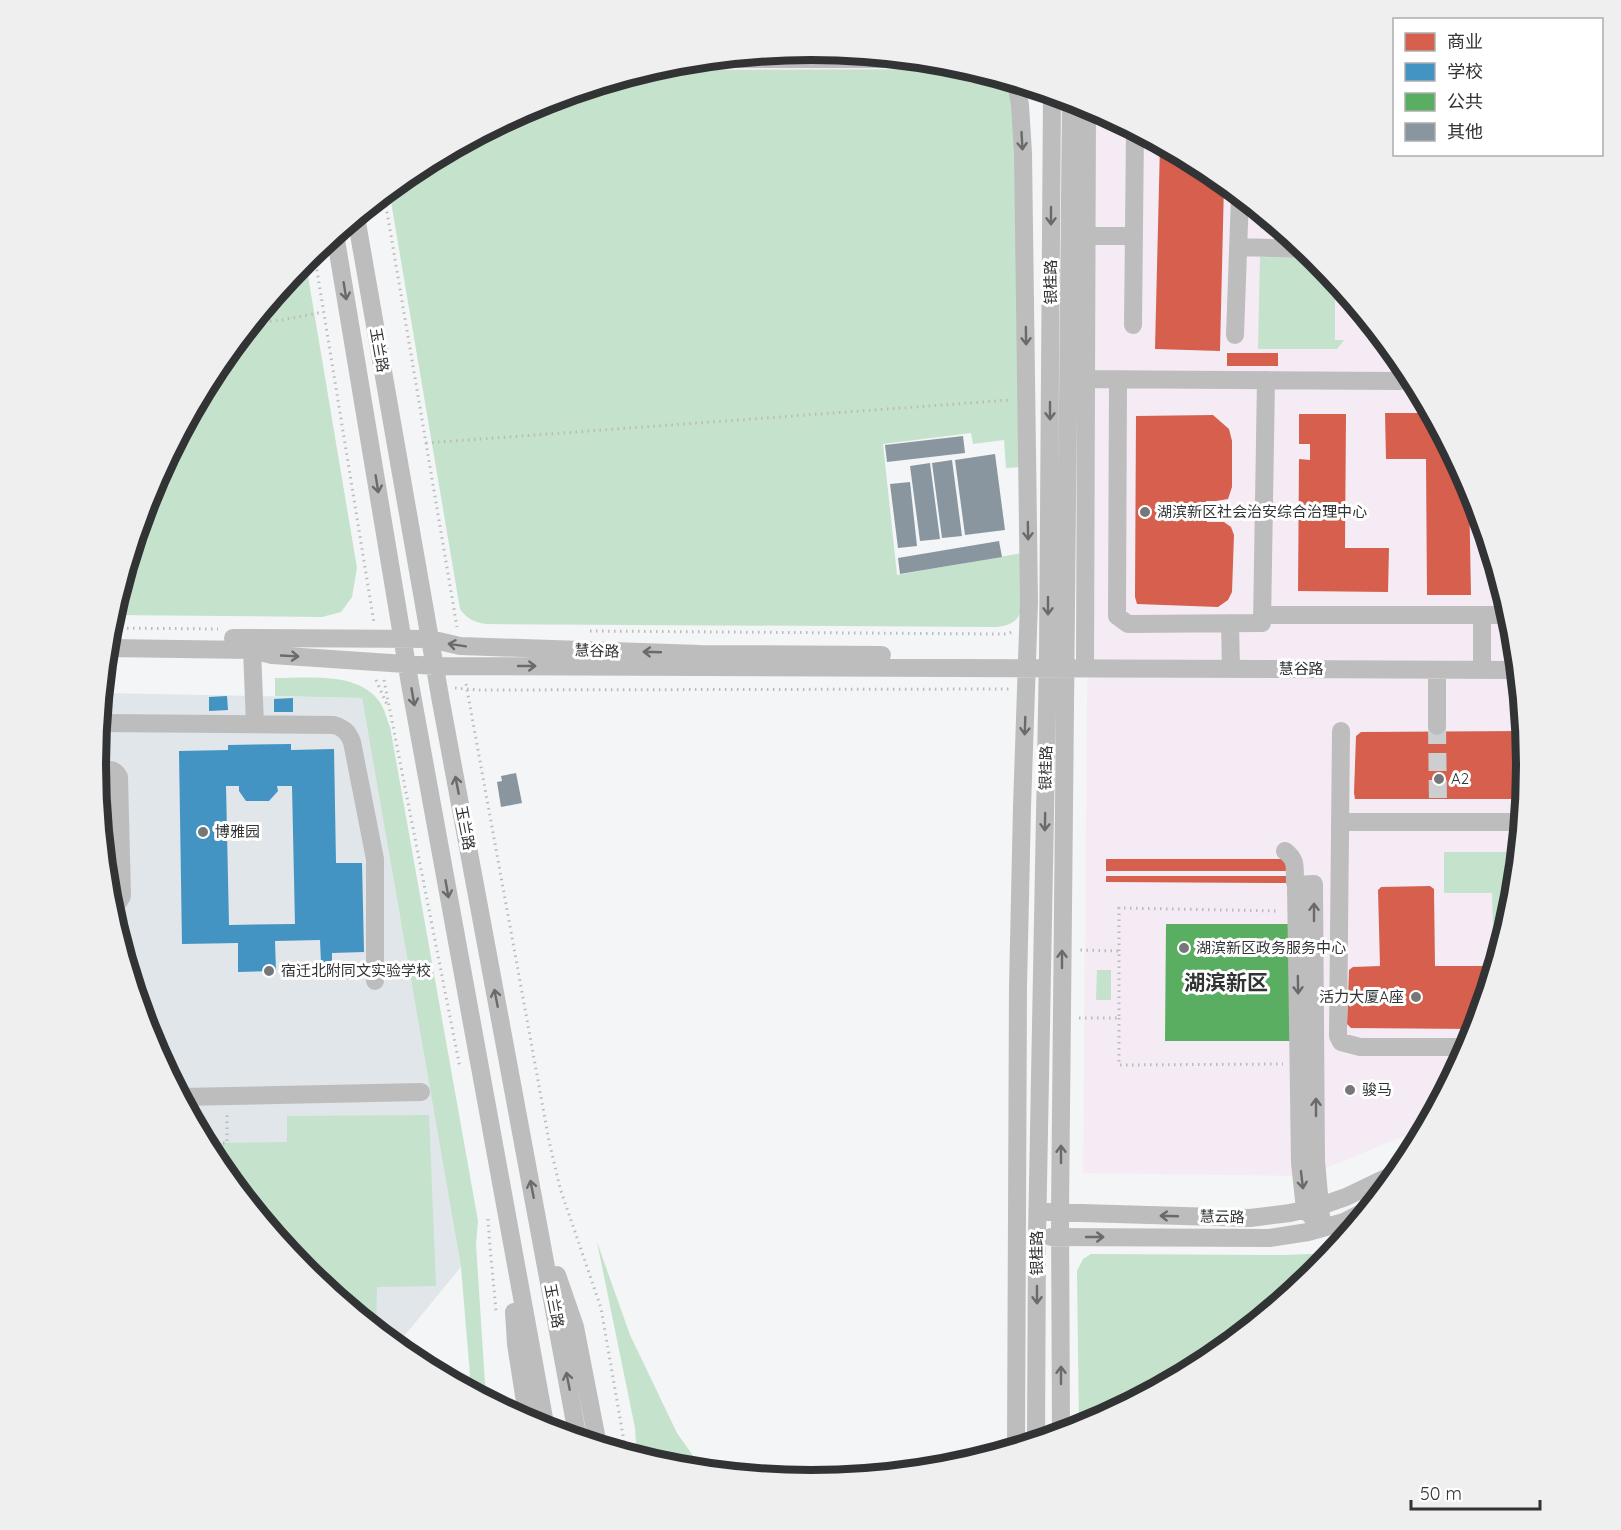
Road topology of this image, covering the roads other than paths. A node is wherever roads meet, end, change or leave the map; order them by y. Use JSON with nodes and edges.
{"nodes":[{"id":1,"x":1017,"y":91,"type":"edge"},
{"id":2,"x":1052,"y":103,"type":"edge"},
{"id":3,"x":1071,"y":111,"type":"edge"},
{"id":4,"x":1087,"y":117,"type":"edge"},
{"id":5,"x":1136,"y":140,"type":"edge"},
{"id":6,"x":1240,"y":206,"type":"edge"},
{"id":7,"x":357,"y":225,"type":"edge"},
{"id":8,"x":1086,"y":236,"type":"junction"},
{"id":9,"x":1134,"y":236,"type":"junction"},
{"id":10,"x":337,"y":244,"type":"edge"},
{"id":11,"x":1238,"y":247,"type":"junction"},
{"id":12,"x":1290,"y":249,"type":"edge"},
{"id":13,"x":1132,"y":325,"type":"dead end"},
{"id":14,"x":1235,"y":335,"type":"dead end"},
{"id":15,"x":1400,"y":378,"type":"edge"},
{"id":16,"x":1077,"y":379,"type":"junction"},
{"id":17,"x":1118,"y":380,"type":"junction"},
{"id":18,"x":1266,"y":380,"type":"junction"},
{"id":19,"x":1262,"y":615,"type":"junction"},
{"id":20,"x":1482,"y":615,"type":"junction"},
{"id":21,"x":1499,"y":615,"type":"edge"},
{"id":22,"x":1230,"y":623,"type":"junction"},
{"id":23,"x":117,"y":638,"type":"edge"},
{"id":24,"x":403,"y":639,"type":"junction"},
{"id":25,"x":430,"y":639,"type":"junction"},
{"id":26,"x":116,"y":648,"type":"edge"},
{"id":27,"x":252,"y":650,"type":"junction"},
{"id":28,"x":1028,"y":662,"type":"junction"},
{"id":29,"x":1056,"y":662,"type":"junction"},
{"id":30,"x":407,"y":665,"type":"junction"},
{"id":31,"x":435,"y":666,"type":"junction"},
{"id":32,"x":1085,"y":668,"type":"junction"},
{"id":33,"x":1231,"y":669,"type":"junction"},
{"id":34,"x":1437,"y":670,"type":"junction"},
{"id":35,"x":1482,"y":670,"type":"junction"},
{"id":36,"x":1509,"y":670,"type":"edge"},
{"id":37,"x":107,"y":723,"type":"edge"},
{"id":38,"x":255,"y":724,"type":"junction"},
{"id":39,"x":1437,"y":726,"type":"tunnel mouth"},
{"id":40,"x":1341,"y":731,"type":"dead end"},
{"id":41,"x":106,"y":769,"type":"edge"},
{"id":42,"x":120,"y":812,"type":"junction"},
{"id":43,"x":107,"y":813,"type":"edge"},
{"id":44,"x":1513,"y":821,"type":"edge"},
{"id":45,"x":1340,"y":822,"type":"junction"},
{"id":46,"x":1285,"y":851,"type":"dead end"},
{"id":47,"x":112,"y":858,"type":"edge"},
{"id":48,"x":112,"y":859,"type":"edge"},
{"id":49,"x":1305,"y":884,"type":"junction"},
{"id":50,"x":119,"y":901,"type":"edge"},
{"id":51,"x":375,"y":981,"type":"dead end"},
{"id":52,"x":1457,"y":1047,"type":"edge"},
{"id":53,"x":421,"y":1092,"type":"dead end"},
{"id":54,"x":189,"y":1097,"type":"edge"},
{"id":55,"x":1380,"y":1181,"type":"edge"},
{"id":56,"x":1313,"y":1208,"type":"junction"},
{"id":57,"x":1037,"y":1212,"type":"junction"},
{"id":58,"x":1060,"y":1212,"type":"junction"},
{"id":59,"x":1350,"y":1219,"type":"edge"},
{"id":60,"x":538,"y":1220,"type":"junction"},
{"id":61,"x":509,"y":1226,"type":"junction"},
{"id":62,"x":1322,"y":1228,"type":"junction"},
{"id":63,"x":1037,"y":1237,"type":"junction"},
{"id":64,"x":1060,"y":1237,"type":"junction"},
{"id":65,"x":526,"y":1409,"type":"edge"},
{"id":66,"x":544,"y":1417,"type":"edge"},
{"id":67,"x":1061,"y":1424,"type":"edge"},
{"id":68,"x":576,"y":1430,"type":"edge"},
{"id":69,"x":1036,"y":1433,"type":"edge"},
{"id":70,"x":596,"y":1437,"type":"edge"},
{"id":71,"x":1016,"y":1439,"type":"edge"}],
"edges":[{"from":1,"to":28,"type":"street","one_way":true},
{"from":2,"to":29,"type":"street","name":"银桂路","one_way":true},
{"from":3,"to":16,"type":"street","name":"银桂路"},
{"from":4,"to":8,"type":"street"},
{"from":5,"to":9,"type":"street"},
{"from":6,"to":11,"type":"street"},
{"from":7,"to":25,"type":"street","name":"玉兰路"},
{"from":8,"to":9,"type":"street"},
{"from":8,"to":16,"type":"street"},
{"from":9,"to":13,"type":"street"},
{"from":10,"to":24,"type":"street","name":"玉兰路","one_way":true},
{"from":11,"to":12,"type":"street"},
{"from":11,"to":14,"type":"street"},
{"from":15,"to":18,"type":"street"},
{"from":16,"to":17,"type":"street"},
{"from":16,"to":29,"type":"street","name":"银桂路"},
{"from":16,"to":32,"type":"street"},
{"from":17,"to":18,"type":"street"},
{"from":17,"to":22,"type":"street"},
{"from":18,"to":19,"type":"street"},
{"from":19,"to":20,"type":"street"},
{"from":19,"to":22,"type":"street"},
{"from":20,"to":21,"type":"street"},
{"from":20,"to":35,"type":"street"},
{"from":22,"to":33,"type":"street"},
{"from":23,"to":24,"type":"street","name":"慧谷路"},
{"from":24,"to":25,"type":"street","name":"慧谷路"},
{"from":24,"to":30,"type":"street","name":"玉兰路"},
{"from":28,"to":25,"type":"street","name":"慧谷路","one_way":true},
{"from":25,"to":31,"type":"street","name":"玉兰路"},
{"from":26,"to":27,"type":"street","name":"慧谷路"},
{"from":27,"to":30,"type":"street","name":"慧谷路","one_way":true},
{"from":27,"to":38,"type":"street"},
{"from":28,"to":29,"type":"street","name":"慧谷路"},
{"from":31,"to":28,"type":"street","name":"慧谷路","one_way":true},
{"from":28,"to":71,"type":"street","one_way":true},
{"from":29,"to":32,"type":"street","name":"慧谷路"},
{"from":29,"to":57,"type":"street","name":"银桂路","one_way":true},
{"from":58,"to":29,"type":"street","name":"银桂路","one_way":true},
{"from":30,"to":31,"type":"street","name":"慧谷路"},
{"from":30,"to":61,"type":"street","name":"玉兰路","one_way":true},
{"from":60,"to":31,"type":"street","name":"玉兰路","one_way":true},
{"from":32,"to":33,"type":"street","name":"慧谷路"},
{"from":33,"to":34,"type":"street","name":"慧谷路"},
{"from":34,"to":35,"type":"street","name":"慧谷路"},
{"from":34,"to":39,"type":"street"},
{"from":35,"to":36,"type":"street","name":"慧谷路"},
{"from":37,"to":38,"type":"street"},
{"from":38,"to":51,"type":"street"},
{"from":40,"to":45,"type":"street"},
{"from":41,"to":42,"type":"street"},
{"from":42,"to":43,"type":"street"},
{"from":42,"to":47,"type":"street"},
{"from":44,"to":45,"type":"street"},
{"from":45,"to":52,"type":"street"},
{"from":46,"to":49,"type":"street"},
{"from":48,"to":50,"type":"street"},
{"from":56,"to":49,"type":"street","one_way":true},
{"from":49,"to":56,"type":"street","one_way":true},
{"from":53,"to":54,"type":"street"},
{"from":55,"to":56,"type":"street","name":"慧云路"},
{"from":56,"to":58,"type":"street","name":"慧云路","one_way":true},
{"from":56,"to":62,"type":"street"},
{"from":57,"to":58,"type":"street","name":"慧云路"},
{"from":57,"to":63,"type":"street","name":"银桂路"},
{"from":58,"to":64,"type":"street","name":"银桂路"},
{"from":59,"to":62,"type":"street","name":"慧云路"},
{"from":68,"to":60,"type":"street","name":"玉兰路","one_way":true},
{"from":60,"to":70,"type":"street"},
{"from":61,"to":65,"type":"street"},
{"from":61,"to":66,"type":"street","name":"玉兰路"},
{"from":64,"to":62,"type":"street","name":"慧云路","one_way":true},
{"from":63,"to":64,"type":"street","name":"慧云路"},
{"from":63,"to":69,"type":"street","name":"银桂路","one_way":true},
{"from":67,"to":64,"type":"street","name":"银桂路","one_way":true}]}
